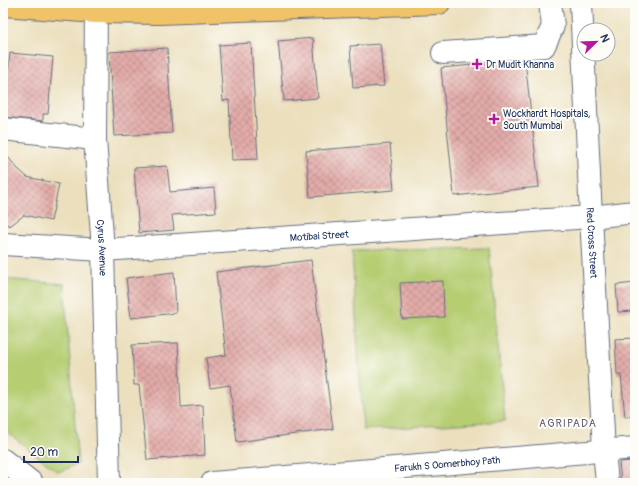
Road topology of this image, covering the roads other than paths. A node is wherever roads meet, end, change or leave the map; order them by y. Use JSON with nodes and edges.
{"nodes":[{"id":1,"x":439,"y":3,"type":"edge"},
{"id":2,"x":550,"y":3,"type":"edge"},
{"id":3,"x":581,"y":3,"type":"edge"},
{"id":4,"x":3,"y":5,"type":"edge"},
{"id":5,"x":96,"y":8,"type":"edge"},
{"id":6,"x":159,"y":8,"type":"edge"},
{"id":7,"x":443,"y":53,"type":"dead end"},
{"id":8,"x":3,"y":129,"type":"edge"},
{"id":9,"x":95,"y":139,"type":"junction"},
{"id":10,"x":635,"y":212,"type":"edge"},
{"id":11,"x":591,"y":217,"type":"junction"},
{"id":12,"x":3,"y":244,"type":"edge"},
{"id":13,"x":103,"y":250,"type":"junction"},
{"id":14,"x":635,"y":448,"type":"edge"},
{"id":15,"x":604,"y":450,"type":"junction"},
{"id":16,"x":3,"y":460,"type":"edge"},
{"id":17,"x":32,"y":483,"type":"edge"},
{"id":18,"x":109,"y":483,"type":"edge"},
{"id":19,"x":212,"y":483,"type":"edge"},
{"id":20,"x":607,"y":483,"type":"edge"}],
"edges":[{"from":1,"to":6,"type":"main road"},
{"from":2,"to":7,"type":"street"},
{"from":3,"to":11,"type":"street","name":"Red Cross Street"},
{"from":4,"to":5,"type":"main road"},
{"from":5,"to":6,"type":"main road"},
{"from":5,"to":9,"type":"street","name":"Cyrus Avenue"},
{"from":8,"to":9,"type":"street"},
{"from":9,"to":13,"type":"street","name":"Cyrus Avenue"},
{"from":10,"to":11,"type":"street","name":"Motibai Street"},
{"from":11,"to":13,"type":"street","name":"Motibai Street"},
{"from":11,"to":15,"type":"street","name":"Red Cross Street"},
{"from":12,"to":13,"type":"street","name":"Motibai Street"},
{"from":13,"to":18,"type":"street","name":"Cyrus Avenue"},
{"from":14,"to":15,"type":"street","name":"Farukh S Oomerbhoy Path"},
{"from":15,"to":19,"type":"street","name":"Farukh S Oomerbhoy Path"},
{"from":15,"to":20,"type":"street","name":"Red Cross Street"},
{"from":16,"to":17,"type":"street"}]}
